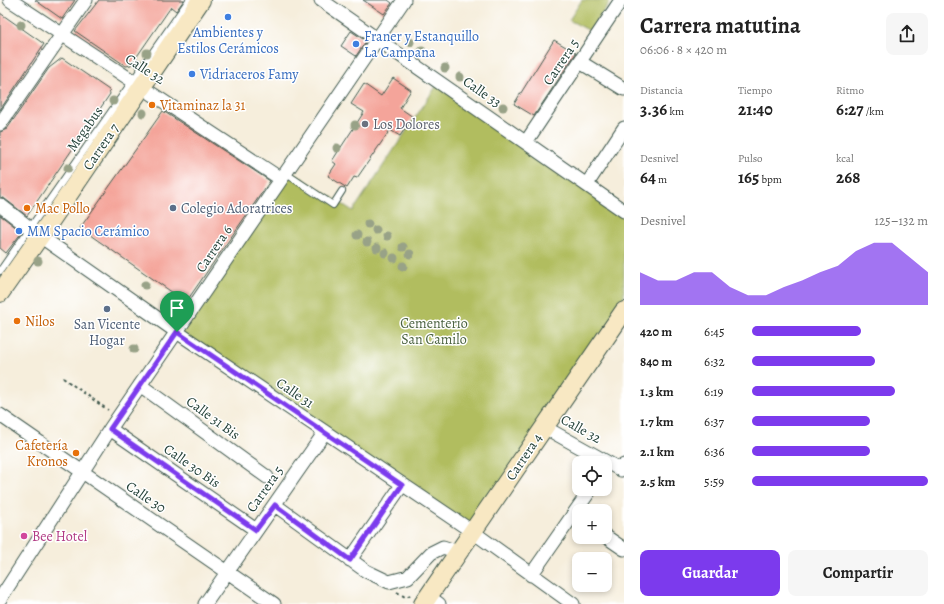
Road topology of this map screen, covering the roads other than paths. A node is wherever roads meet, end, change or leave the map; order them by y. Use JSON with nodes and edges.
{"nodes":[{"id":1,"x":10,"y":0,"type":"edge"},
{"id":2,"x":86,"y":0,"type":"edge"},
{"id":3,"x":189,"y":0,"type":"edge"},
{"id":4,"x":201,"y":0,"type":"edge"},
{"id":5,"x":321,"y":0,"type":"edge"},
{"id":6,"x":404,"y":0,"type":"edge"},
{"id":7,"x":621,"y":0,"type":"edge"},
{"id":8,"x":62,"y":35,"type":"junction"},
{"id":9,"x":377,"y":39,"type":"junction"},
{"id":10,"x":580,"y":62,"type":"junction"},
{"id":11,"x":138,"y":84,"type":"junction"},
{"id":12,"x":624,"y":89,"type":"edge"},
{"id":13,"x":0,"y":124,"type":"edge"},
{"id":14,"x":624,"y":128,"type":"edge"},
{"id":15,"x":526,"y":142,"type":"junction"},
{"id":16,"x":283,"y":176,"type":"junction"},
{"id":17,"x":587,"y":184,"type":"junction"},
{"id":18,"x":342,"y":190,"type":"dead end"},
{"id":19,"x":0,"y":205,"type":"edge"},
{"id":20,"x":624,"y":211,"type":"edge"},
{"id":21,"x":35,"y":232,"type":"junction"},
{"id":22,"x":0,"y":271,"type":"edge"},
{"id":23,"x":0,"y":293,"type":"edge"},
{"id":24,"x":624,"y":310,"type":"edge"},
{"id":25,"x":177,"y":332,"type":"junction"},
{"id":26,"x":140,"y":385,"type":"junction"},
{"id":27,"x":0,"y":415,"type":"edge"},
{"id":28,"x":544,"y":427,"type":"junction"},
{"id":29,"x":110,"y":429,"type":"junction"},
{"id":30,"x":325,"y":432,"type":"junction"},
{"id":31,"x":591,"y":456,"type":"edge"},
{"id":32,"x":612,"y":467,"type":"edge"},
{"id":33,"x":623,"y":467,"type":"edge"},
{"id":34,"x":82,"y":472,"type":"junction"},
{"id":35,"x":267,"y":477,"type":"dead end"},
{"id":36,"x":402,"y":485,"type":"junction"},
{"id":37,"x":275,"y":505,"type":"junction"},
{"id":38,"x":572,"y":521,"type":"edge"},
{"id":39,"x":256,"y":530,"type":"junction"},
{"id":40,"x":472,"y":532,"type":"junction"},
{"id":41,"x":612,"y":541,"type":"edge"},
{"id":42,"x":624,"y":549,"type":"edge"},
{"id":43,"x":458,"y":552,"type":"junction"},
{"id":44,"x":350,"y":560,"type":"junction"},
{"id":45,"x":227,"y":572,"type":"junction"},
{"id":46,"x":531,"y":575,"type":"junction"},
{"id":47,"x":0,"y":599,"type":"edge"},
{"id":48,"x":426,"y":600,"type":"edge"},
{"id":49,"x":205,"y":604,"type":"edge"},
{"id":50,"x":274,"y":604,"type":"edge"},
{"id":51,"x":573,"y":604,"type":"edge"}],
"edges":[{"from":1,"to":8,"type":"street","name":"Calle 32"},
{"from":2,"to":8,"type":"street"},
{"from":3,"to":11,"type":"lane"},
{"from":4,"to":11,"type":"main road","name":"Carrera 7"},
{"from":5,"to":9,"type":"street","name":"Calle 33"},
{"from":6,"to":9,"type":"street","name":"Carrera 6"},
{"from":7,"to":10,"type":"street","name":"Carrera 5"},
{"from":8,"to":11,"type":"street","name":"Calle 32"},
{"from":8,"to":13,"type":"street"},
{"from":9,"to":15,"type":"street","name":"Calle 33"},
{"from":9,"to":16,"type":"street","name":"Carrera 6"},
{"from":10,"to":12,"type":"street"},
{"from":10,"to":15,"type":"street","name":"Carrera 5"},
{"from":11,"to":16,"type":"street","name":"Calle 32"},
{"from":11,"to":21,"type":"main road","name":"Carrera 7"},
{"from":14,"to":17,"type":"street"},
{"from":15,"to":17,"type":"street","name":"Calle 33"},
{"from":16,"to":18,"type":"lane"},
{"from":16,"to":25,"type":"street","name":"Carrera 6"},
{"from":17,"to":20,"type":"street","name":"Calle 33"},
{"from":19,"to":21,"type":"street","name":"Calle 31"},
{"from":21,"to":22,"type":"lane"},
{"from":21,"to":23,"type":"main road","name":"Carrera 7"},
{"from":21,"to":25,"type":"street","name":"Calle 31"},
{"from":24,"to":28,"type":"main road","name":"Carrera 4"},
{"from":25,"to":26,"type":"street","name":"Carrera 6"},
{"from":25,"to":30,"type":"street","name":"Calle 31"},
{"from":26,"to":29,"type":"street","name":"Carrera 6"},
{"from":26,"to":35,"type":"street","name":"Calle 31 Bis"},
{"from":27,"to":34,"type":"street","name":"Calle 30"},
{"from":28,"to":31,"type":"street","name":"Calle 32"},
{"from":28,"to":40,"type":"main road","name":"Carrera 4"},
{"from":29,"to":34,"type":"street","name":"Carrera 6"},
{"from":29,"to":39,"type":"street","name":"Calle 30 Bis"},
{"from":30,"to":36,"type":"street","name":"Calle 31"},
{"from":30,"to":37,"type":"street","name":"Carrera 5"},
{"from":32,"to":33,"type":"street","name":"Calle 32"},
{"from":34,"to":45,"type":"street","name":"Calle 30"},
{"from":34,"to":47,"type":"street","name":"Carrera 6"},
{"from":36,"to":40,"type":"street","name":"Calle 31"},
{"from":36,"to":44,"type":"street"},
{"from":37,"to":39,"type":"street","name":"Carrera 5"},
{"from":37,"to":44,"type":"street"},
{"from":38,"to":46,"type":"street"},
{"from":39,"to":45,"type":"street","name":"Carrera 5"},
{"from":40,"to":43,"type":"main road","name":"Carrera 4"},
{"from":40,"to":46,"type":"street","name":"Calle 31"},
{"from":41,"to":42,"type":"street"},
{"from":43,"to":44,"type":"street"},
{"from":43,"to":48,"type":"main road","name":"Carrera 4"},
{"from":45,"to":49,"type":"street","name":"Carrera 5"},
{"from":45,"to":50,"type":"street","name":"Calle 30"},
{"from":46,"to":51,"type":"street","name":"Calle 31"}]}
